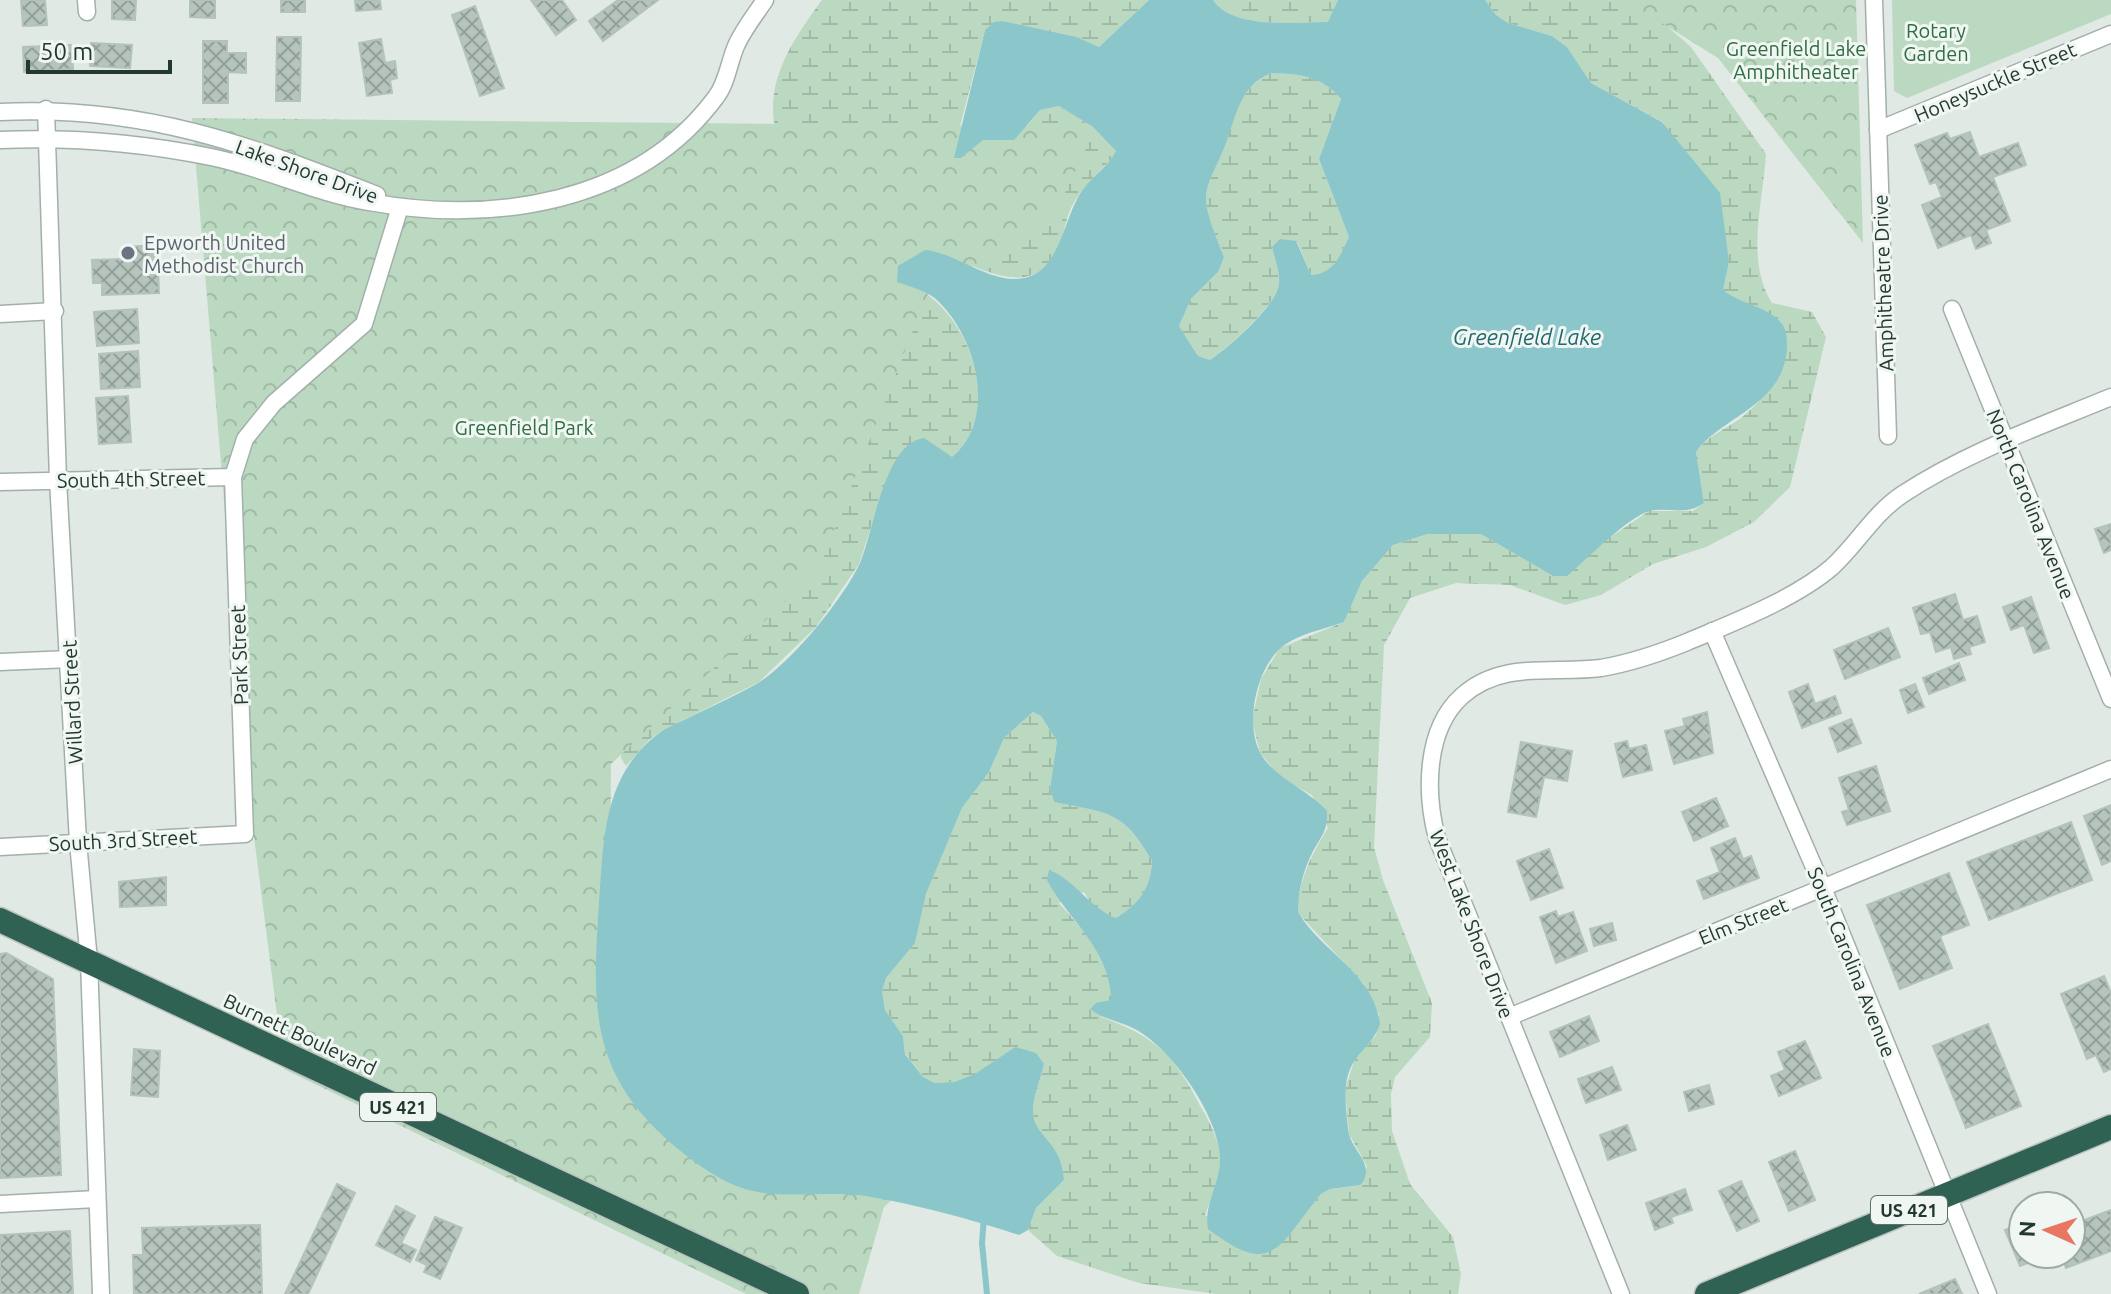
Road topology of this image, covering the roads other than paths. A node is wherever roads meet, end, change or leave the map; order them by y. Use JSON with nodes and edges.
{"nodes":[{"id":1,"x":765,"y":0,"type":"edge"},
{"id":2,"x":1874,"y":0,"type":"edge"},
{"id":3,"x":2111,"y":34,"type":"edge"},
{"id":4,"x":46,"y":109,"type":"junction"},
{"id":5,"x":0,"y":112,"type":"edge"},
{"id":6,"x":1878,"y":130,"type":"junction"},
{"id":7,"x":46,"y":138,"type":"junction"},
{"id":8,"x":0,"y":140,"type":"edge"},
{"id":9,"x":400,"y":207,"type":"junction"},
{"id":10,"x":1952,"y":309,"type":"dead end"},
{"id":11,"x":55,"y":311,"type":"junction"},
{"id":12,"x":0,"y":314,"type":"edge"},
{"id":13,"x":2111,"y":397,"type":"edge"},
{"id":14,"x":1888,"y":436,"type":"dead end"},
{"id":15,"x":2005,"y":441,"type":"junction"},
{"id":16,"x":233,"y":477,"type":"junction"},
{"id":17,"x":58,"y":480,"type":"junction"},
{"id":18,"x":0,"y":482,"type":"edge"},
{"id":19,"x":1712,"y":631,"type":"junction"},
{"id":20,"x":70,"y":659,"type":"junction"},
{"id":21,"x":0,"y":662,"type":"edge"},
{"id":22,"x":2111,"y":699,"type":"edge"},
{"id":23,"x":2111,"y":769,"type":"edge"},
{"id":24,"x":245,"y":834,"type":"joint"},
{"id":25,"x":78,"y":842,"type":"junction"},
{"id":26,"x":0,"y":847,"type":"edge"},
{"id":27,"x":1823,"y":888,"type":"junction"},
{"id":28,"x":0,"y":920,"type":"edge"},
{"id":29,"x":89,"y":961,"type":"junction"},
{"id":30,"x":1509,"y":1017,"type":"junction"},
{"id":31,"x":2111,"y":1127,"type":"edge"},
{"id":32,"x":1947,"y":1195,"type":"junction"},
{"id":33,"x":97,"y":1199,"type":"junction"},
{"id":34,"x":0,"y":1204,"type":"edge"},
{"id":35,"x":101,"y":1294,"type":"edge"},
{"id":36,"x":797,"y":1294,"type":"edge"},
{"id":37,"x":1621,"y":1294,"type":"edge"},
{"id":38,"x":1707,"y":1294,"type":"edge"},
{"id":39,"x":1988,"y":1294,"type":"edge"}],
"edges":[{"from":1,"to":9,"type":"street"},
{"from":2,"to":6,"type":"street","name":"Amphitheatre Drive"},
{"from":3,"to":6,"type":"street","name":"Honeysuckle Street"},
{"from":4,"to":5,"type":"street","name":"Lake Shore Drive"},
{"from":4,"to":7,"type":"street","name":"Willard Street"},
{"from":4,"to":9,"type":"street","name":"Lake Shore Drive"},
{"from":6,"to":14,"type":"street","name":"Amphitheatre Drive"},
{"from":7,"to":8,"type":"street","name":"Lake Shore Drive"},
{"from":7,"to":9,"type":"street","name":"Lake Shore Drive"},
{"from":7,"to":11,"type":"street","name":"Willard Street"},
{"from":9,"to":16,"type":"street","name":"South 4th Street"},
{"from":10,"to":15,"type":"street","name":"North Carolina Avenue"},
{"from":11,"to":12,"type":"street"},
{"from":11,"to":17,"type":"street","name":"Willard Street"},
{"from":13,"to":15,"type":"street","name":"West Lake Shore Drive"},
{"from":15,"to":19,"type":"street","name":"West Lake Shore Drive"},
{"from":15,"to":22,"type":"street","name":"North Carolina Avenue"},
{"from":16,"to":17,"type":"street","name":"South 4th Street"},
{"from":16,"to":24,"type":"street","name":"Park Street"},
{"from":17,"to":18,"type":"street","name":"South 4th Street"},
{"from":17,"to":20,"type":"street","name":"Willard Street"},
{"from":19,"to":27,"type":"street","name":"South Carolina Avenue"},
{"from":19,"to":30,"type":"street","name":"West Lake Shore Drive"},
{"from":20,"to":21,"type":"street"},
{"from":20,"to":25,"type":"street","name":"Willard Street"},
{"from":23,"to":27,"type":"street","name":"Elm Street"},
{"from":24,"to":25,"type":"street","name":"South 3rd Street"},
{"from":25,"to":26,"type":"street","name":"South 3rd Street"},
{"from":25,"to":29,"type":"street","name":"Willard Street"},
{"from":27,"to":30,"type":"street","name":"Elm Street"},
{"from":27,"to":32,"type":"street","name":"South Carolina Avenue"},
{"from":28,"to":29,"type":"highway","name":"Burnett Boulevard","number":"US 421"},
{"from":29,"to":33,"type":"street","name":"Willard Street"},
{"from":29,"to":36,"type":"highway","name":"Burnett Boulevard","number":"US 421"},
{"from":30,"to":37,"type":"street","name":"West Lake Shore Drive"},
{"from":31,"to":32,"type":"highway","number":"US 421"},
{"from":32,"to":38,"type":"highway","number":"US 421"},
{"from":32,"to":39,"type":"street","name":"South Carolina Avenue"},
{"from":33,"to":34,"type":"street"},
{"from":33,"to":35,"type":"street","name":"Willard Street"}]}
